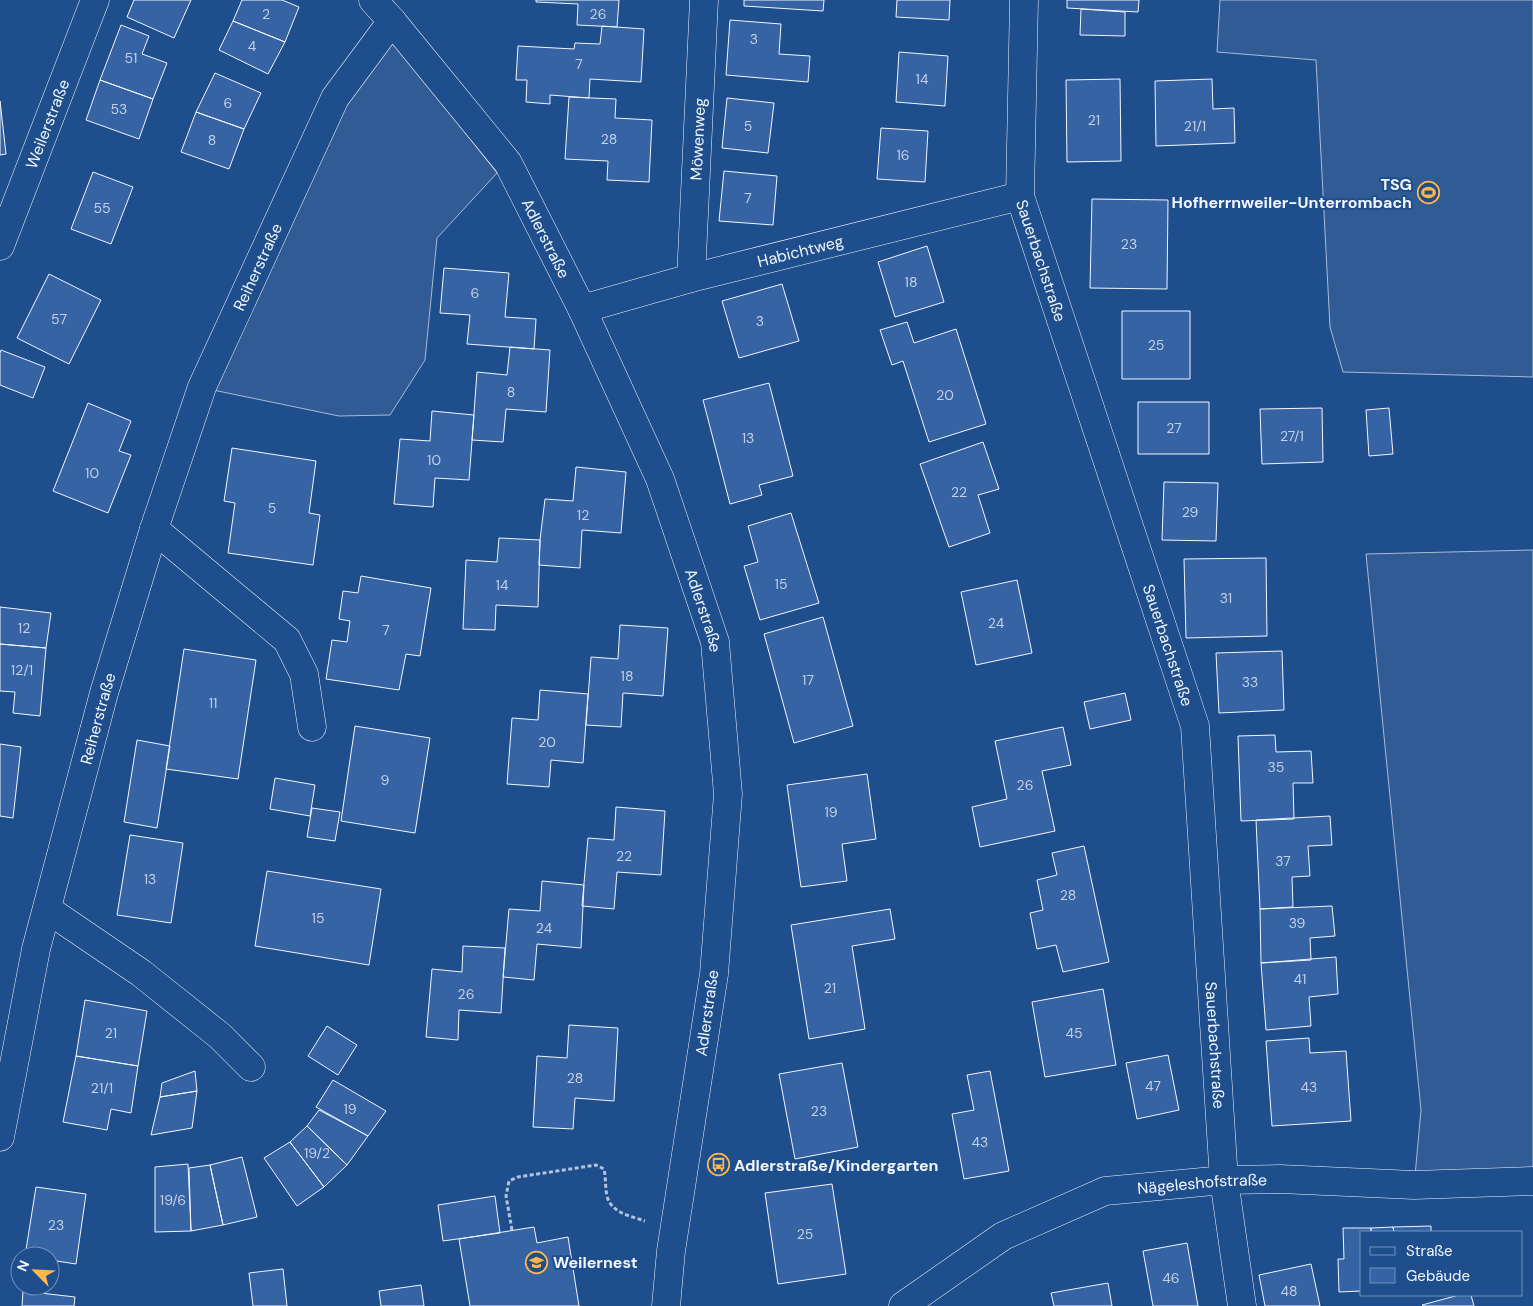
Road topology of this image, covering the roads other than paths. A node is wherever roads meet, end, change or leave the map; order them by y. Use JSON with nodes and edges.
{"nodes":[{"id":1,"x":374,"y":0,"type":"edge"},
{"id":2,"x":704,"y":0,"type":"edge"},
{"id":3,"x":1024,"y":0,"type":"edge"},
{"id":4,"x":86,"y":1,"type":"edge"},
{"id":5,"x":392,"y":21,"type":"junction"},
{"id":6,"x":1020,"y":196,"type":"junction"},
{"id":7,"x":0,"y":246,"type":"edge"},
{"id":8,"x":691,"y":278,"type":"junction"},
{"id":9,"x":582,"y":309,"type":"junction"},
{"id":10,"x":154,"y":529,"type":"junction"},
{"id":11,"x":312,"y":727,"type":"dead end"},
{"id":12,"x":47,"y":909,"type":"junction"},
{"id":13,"x":251,"y":1067,"type":"dead end"},
{"id":14,"x":0,"y":1137,"type":"edge"},
{"id":15,"x":1224,"y":1180,"type":"junction"},
{"id":16,"x":1533,"y":1181,"type":"edge"},
{"id":17,"x":666,"y":1306,"type":"edge"},
{"id":18,"x":903,"y":1306,"type":"edge"},
{"id":19,"x":1242,"y":1306,"type":"edge"}],
"edges":[{"from":1,"to":5,"type":"street","name":"Adlerstraße"},
{"from":2,"to":8,"type":"street","name":"Möwenweg"},
{"from":3,"to":6,"type":"street","name":"Sauerbachstraße"},
{"from":4,"to":7,"type":"street","name":"Weilerstraße"},
{"from":5,"to":9,"type":"street","name":"Adlerstraße"},
{"from":5,"to":10,"type":"street","name":"Reiherstraße"},
{"from":6,"to":8,"type":"street","name":"Habichtweg"},
{"from":6,"to":15,"type":"street","name":"Sauerbachstraße"},
{"from":8,"to":9,"type":"street","name":"Habichtweg"},
{"from":9,"to":17,"type":"street","name":"Adlerstraße"},
{"from":10,"to":11,"type":"street"},
{"from":10,"to":12,"type":"street","name":"Reiherstraße"},
{"from":12,"to":13,"type":"street"},
{"from":12,"to":14,"type":"street","name":"Reiherstraße"},
{"from":15,"to":16,"type":"street","name":"Nägeleshofstraße"},
{"from":15,"to":18,"type":"street","name":"Nägeleshofstraße"},
{"from":15,"to":19,"type":"street","name":"Sauerbachstraße"}]}
